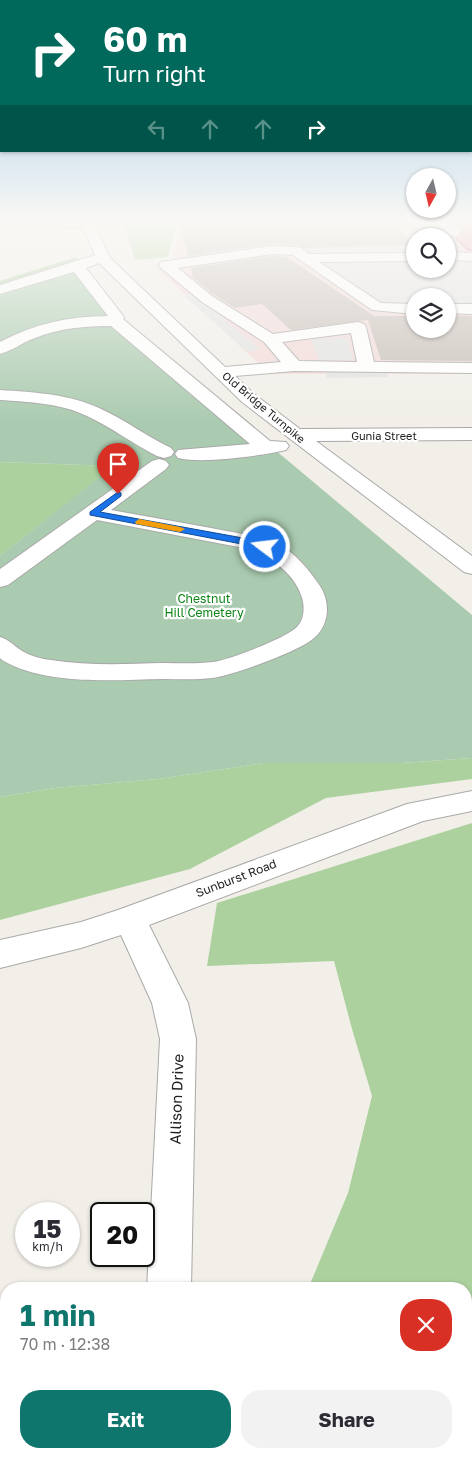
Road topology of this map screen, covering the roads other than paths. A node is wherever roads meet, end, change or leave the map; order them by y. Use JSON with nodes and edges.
{"nodes":[{"id":1,"x":93,"y":287,"type":"edge"},
{"id":2,"x":133,"y":287,"type":"edge"},
{"id":3,"x":193,"y":287,"type":"edge"},
{"id":4,"x":348,"y":287,"type":"edge"},
{"id":5,"x":472,"y":308,"type":"edge"},
{"id":6,"x":406,"y":309,"type":"edge"},
{"id":7,"x":456,"y":309,"type":"edge"},
{"id":8,"x":114,"y":321,"type":"junction"},
{"id":9,"x":270,"y":339,"type":"junction"},
{"id":10,"x":0,"y":349,"type":"edge"},
{"id":11,"x":294,"y":366,"type":"junction"},
{"id":12,"x":368,"y":367,"type":"junction"},
{"id":13,"x":472,"y":368,"type":"edge"},
{"id":14,"x":222,"y":372,"type":"junction"},
{"id":15,"x":0,"y":395,"type":"edge"},
{"id":16,"x":472,"y":434,"type":"edge"},
{"id":17,"x":300,"y":439,"type":"junction"},
{"id":18,"x":266,"y":448,"type":"junction"},
{"id":19,"x":162,"y":458,"type":"junction"},
{"id":20,"x":93,"y":514,"type":"junction"},
{"id":21,"x":472,"y":567,"type":"edge"},
{"id":22,"x":0,"y":580,"type":"edge"},
{"id":23,"x":0,"y":645,"type":"edge"},
{"id":24,"x":472,"y":801,"type":"edge"},
{"id":25,"x":130,"y":919,"type":"junction"},
{"id":26,"x":0,"y":954,"type":"edge"},
{"id":27,"x":169,"y":1282,"type":"edge"}],
"edges":[{"from":1,"to":8,"type":"street"},
{"from":2,"to":14,"type":"street","name":"Old Bridge Turnpike"},
{"from":3,"to":9,"type":"street"},
{"from":4,"to":6,"type":"street"},
{"from":5,"to":7,"type":"street"},
{"from":8,"to":10,"type":"street"},
{"from":8,"to":18,"type":"street"},
{"from":9,"to":11,"type":"street"},
{"from":9,"to":12,"type":"street"},
{"from":11,"to":12,"type":"street"},
{"from":11,"to":14,"type":"street"},
{"from":12,"to":13,"type":"street"},
{"from":14,"to":17,"type":"street","name":"Old Bridge Turnpike"},
{"from":15,"to":19,"type":"street"},
{"from":16,"to":17,"type":"street","name":"Gunia Street"},
{"from":17,"to":18,"type":"street","name":"Gunia Street"},
{"from":17,"to":21,"type":"street","name":"Old Bridge Turnpike"},
{"from":18,"to":19,"type":"street","name":"Gunia Street"},
{"from":19,"to":20,"type":"street"},
{"from":20,"to":22,"type":"street"},
{"from":20,"to":23,"type":"street"},
{"from":24,"to":25,"type":"street","name":"Sunburst Road"},
{"from":25,"to":26,"type":"street","name":"Sunburst Road"},
{"from":25,"to":27,"type":"street","name":"Allison Drive"}]}
